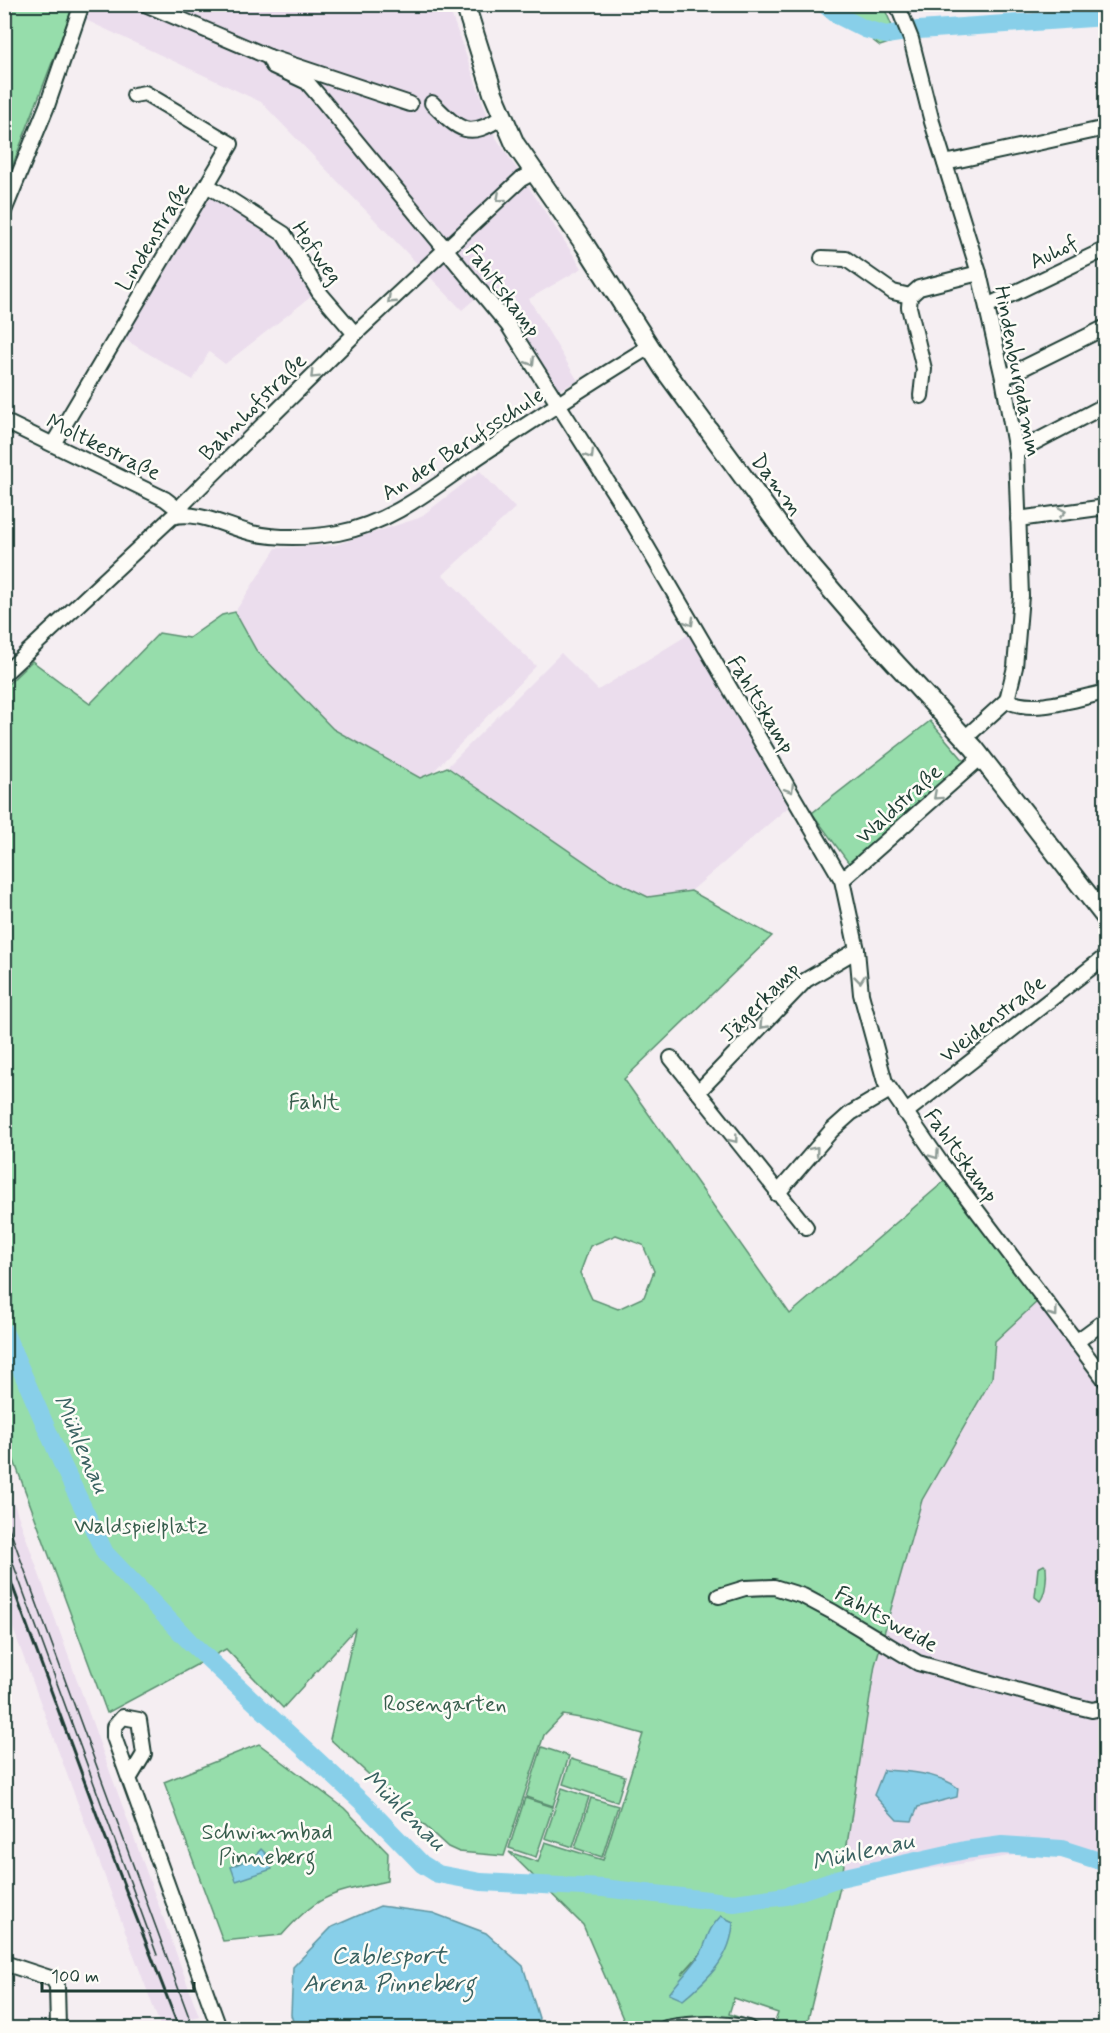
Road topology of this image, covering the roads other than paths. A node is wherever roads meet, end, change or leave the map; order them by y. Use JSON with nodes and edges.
{"nodes":[{"id":1,"x":82,"y":4,"type":"edge"},
{"id":2,"x":145,"y":4,"type":"edge"},
{"id":3,"x":465,"y":4,"type":"edge"},
{"id":4,"x":897,"y":4,"type":"edge"},
{"id":5,"x":272,"y":53,"type":"junction"},
{"id":6,"x":298,"y":66,"type":"junction"},
{"id":7,"x":307,"y":82,"type":"junction"},
{"id":8,"x":134,"y":95,"type":"dead end"},
{"id":9,"x":432,"y":103,"type":"dead end"},
{"id":10,"x":410,"y":104,"type":"dead end"},
{"id":11,"x":502,"y":117,"type":"junction"},
{"id":12,"x":1106,"y":128,"type":"edge"},
{"id":13,"x":945,"y":163,"type":"junction"},
{"id":14,"x":534,"y":172,"type":"junction"},
{"id":15,"x":207,"y":185,"type":"junction"},
{"id":16,"x":4,"y":212,"type":"edge"},
{"id":17,"x":441,"y":243,"type":"junction"},
{"id":18,"x":1106,"y":249,"type":"edge"},
{"id":19,"x":822,"y":258,"type":"dead end"},
{"id":20,"x":979,"y":273,"type":"junction"},
{"id":21,"x":910,"y":296,"type":"junction"},
{"id":22,"x":987,"y":306,"type":"junction"},
{"id":23,"x":1106,"y":327,"type":"edge"},
{"id":24,"x":355,"y":334,"type":"junction"},
{"id":25,"x":649,"y":347,"type":"junction"},
{"id":26,"x":1003,"y":378,"type":"junction"},
{"id":27,"x":921,"y":396,"type":"dead end"},
{"id":28,"x":558,"y":405,"type":"junction"},
{"id":29,"x":1106,"y":405,"type":"edge"},
{"id":30,"x":4,"y":421,"type":"edge"},
{"id":31,"x":53,"y":444,"type":"junction"},
{"id":32,"x":1016,"y":452,"type":"junction"},
{"id":33,"x":1106,"y":507,"type":"edge"},
{"id":34,"x":179,"y":515,"type":"junction"},
{"id":35,"x":1018,"y":519,"type":"junction"},
{"id":36,"x":5,"y":673,"type":"edge"},
{"id":37,"x":1106,"y":692,"type":"edge"},
{"id":38,"x":1007,"y":700,"type":"junction"},
{"id":39,"x":966,"y":738,"type":"junction"},
{"id":40,"x":981,"y":757,"type":"junction"},
{"id":41,"x":842,"y":880,"type":"junction"},
{"id":42,"x":1106,"y":918,"type":"edge"},
{"id":43,"x":857,"y":950,"type":"junction"},
{"id":44,"x":1106,"y":956,"type":"edge"},
{"id":45,"x":671,"y":1058,"type":"dead end"},
{"id":46,"x":890,"y":1090,"type":"junction"},
{"id":47,"x":698,"y":1092,"type":"junction"},
{"id":48,"x":905,"y":1113,"type":"junction"},
{"id":49,"x":777,"y":1194,"type":"junction"},
{"id":50,"x":806,"y":1227,"type":"dead end"},
{"id":51,"x":1106,"y":1320,"type":"edge"},
{"id":52,"x":1076,"y":1342,"type":"junction"},
{"id":53,"x":1106,"y":1381,"type":"edge"},
{"id":54,"x":719,"y":1596,"type":"dead end"},
{"id":55,"x":1106,"y":1707,"type":"edge"},
{"id":56,"x":129,"y":1779,"type":"dead end"},
{"id":57,"x":4,"y":1963,"type":"edge"},
{"id":58,"x":58,"y":2028,"type":"edge"},
{"id":59,"x":219,"y":2028,"type":"edge"},
{"id":60,"x":666,"y":2028,"type":"edge"},
{"id":61,"x":748,"y":2028,"type":"edge"}],
"edges":[{"from":1,"to":16,"type":"street"},
{"from":2,"to":5,"type":"street"},
{"from":3,"to":11,"type":"main road","name":"Damm"},
{"from":4,"to":13,"type":"street","name":"Hindenburgdamm"},
{"from":5,"to":6,"type":"street"},
{"from":5,"to":7,"type":"street","name":"Fahltskamp"},
{"from":6,"to":7,"type":"street","name":"Fahltskamp"},
{"from":6,"to":10,"type":"street"},
{"from":7,"to":17,"type":"street","name":"Fahltskamp"},
{"from":8,"to":15,"type":"street","name":"Lindenstraße"},
{"from":9,"to":11,"type":"street"},
{"from":11,"to":14,"type":"main road","name":"Damm"},
{"from":12,"to":13,"type":"street"},
{"from":13,"to":20,"type":"street","name":"Hindenburgdamm"},
{"from":14,"to":17,"type":"street","name":"Bahnhofstraße","one_way":true},
{"from":14,"to":25,"type":"main road","name":"Damm"},
{"from":15,"to":24,"type":"street","name":"Hofweg"},
{"from":15,"to":31,"type":"street","name":"Lindenstraße"},
{"from":17,"to":24,"type":"street","name":"Bahnhofstraße","one_way":true},
{"from":17,"to":28,"type":"street","name":"Fahltskamp","one_way":true},
{"from":18,"to":22,"type":"street","name":"Auhof"},
{"from":19,"to":21,"type":"street"},
{"from":20,"to":21,"type":"street"},
{"from":20,"to":22,"type":"street","name":"Hindenburgdamm"},
{"from":21,"to":27,"type":"street"},
{"from":22,"to":26,"type":"street","name":"Hindenburgdamm"},
{"from":23,"to":26,"type":"street"},
{"from":24,"to":34,"type":"street","name":"Bahnhofstraße","one_way":true},
{"from":25,"to":28,"type":"street","name":"An der Berufsschule"},
{"from":25,"to":39,"type":"main road","name":"Damm"},
{"from":26,"to":32,"type":"street","name":"Hindenburgdamm"},
{"from":28,"to":34,"type":"street","name":"An der Berufsschule"},
{"from":28,"to":41,"type":"street","name":"Fahltskamp","one_way":true},
{"from":29,"to":32,"type":"street"},
{"from":30,"to":31,"type":"street","name":"Moltkestraße"},
{"from":31,"to":34,"type":"street","name":"Moltkestraße"},
{"from":32,"to":35,"type":"street","name":"Hindenburgdamm"},
{"from":35,"to":33,"type":"street","one_way":true},
{"from":34,"to":36,"type":"street","name":"Bahnhofstraße"},
{"from":35,"to":38,"type":"street","name":"Hindenburgdamm"},
{"from":37,"to":38,"type":"street"},
{"from":38,"to":39,"type":"street"},
{"from":39,"to":40,"type":"main road","name":"Damm"},
{"from":40,"to":41,"type":"street","name":"Waldstraße","one_way":true},
{"from":40,"to":42,"type":"main road","name":"Damm"},
{"from":41,"to":43,"type":"street","name":"Fahltskamp"},
{"from":43,"to":46,"type":"street","name":"Fahltskamp","one_way":true},
{"from":43,"to":47,"type":"street","name":"Jägerkamp","one_way":true},
{"from":44,"to":48,"type":"street","name":"Weidenstraße"},
{"from":45,"to":47,"type":"street"},
{"from":46,"to":48,"type":"street","name":"Fahltskamp"},
{"from":49,"to":46,"type":"street","one_way":true},
{"from":47,"to":49,"type":"street","one_way":true},
{"from":48,"to":52,"type":"street","name":"Fahltskamp","one_way":true},
{"from":49,"to":50,"type":"street"},
{"from":51,"to":52,"type":"street"},
{"from":52,"to":53,"type":"street","name":"Fahltskamp"},
{"from":54,"to":55,"type":"street","name":"Fahltsweide"},
{"from":56,"to":59,"type":"street"},
{"from":57,"to":58,"type":"street"},
{"from":60,"to":61,"type":"street"}]}
